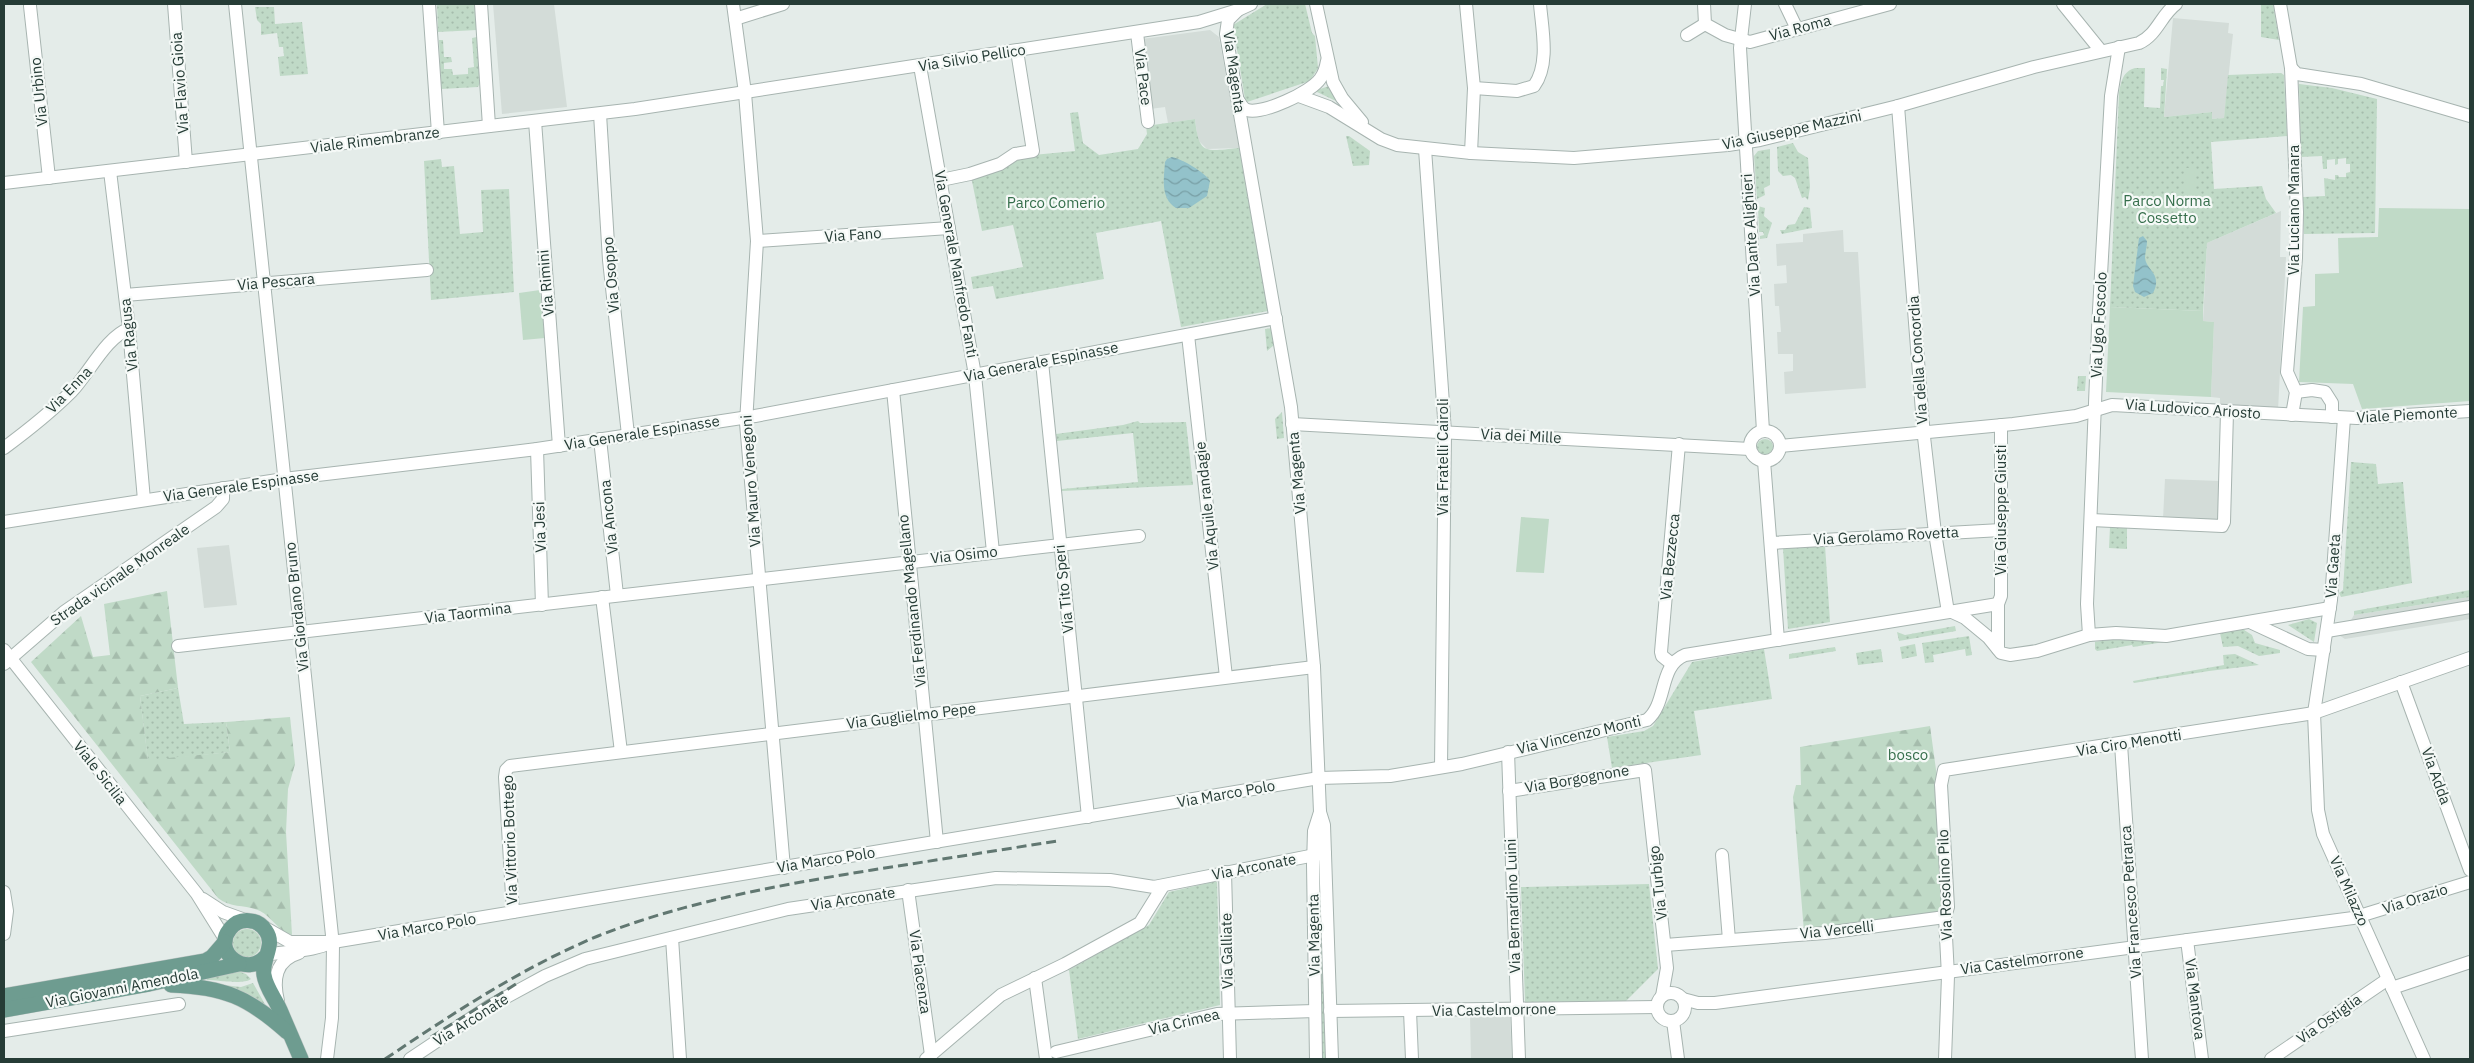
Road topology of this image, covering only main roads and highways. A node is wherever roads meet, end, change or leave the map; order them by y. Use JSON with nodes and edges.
{"nodes":[{"id":1,"x":225,"y":940,"type":"junction"},
{"id":2,"x":266,"y":955,"type":"junction"},
{"id":3,"x":241,"y":965,"type":"junction"},
{"id":4,"x":149,"y":984,"type":"junction"},
{"id":5,"x":4,"y":996,"type":"edge"},
{"id":6,"x":4,"y":1010,"type":"edge"},
{"id":7,"x":286,"y":1024,"type":"junction"},
{"id":8,"x":301,"y":1059,"type":"edge"}],
"edges":[{"from":1,"to":2,"type":"main road"},
{"from":1,"to":3,"type":"main road"},
{"from":1,"to":5,"type":"main road","name":"Via Giovanni Amendola"},
{"from":2,"to":3,"type":"main road"},
{"from":2,"to":7,"type":"main road"},
{"from":3,"to":4,"type":"main road","name":"Via Giovanni Amendola"},
{"from":3,"to":7,"type":"main road"},
{"from":4,"to":6,"type":"main road","name":"Via Giovanni Amendola"},
{"from":4,"to":7,"type":"main road"},
{"from":7,"to":8,"type":"main road"}]}
